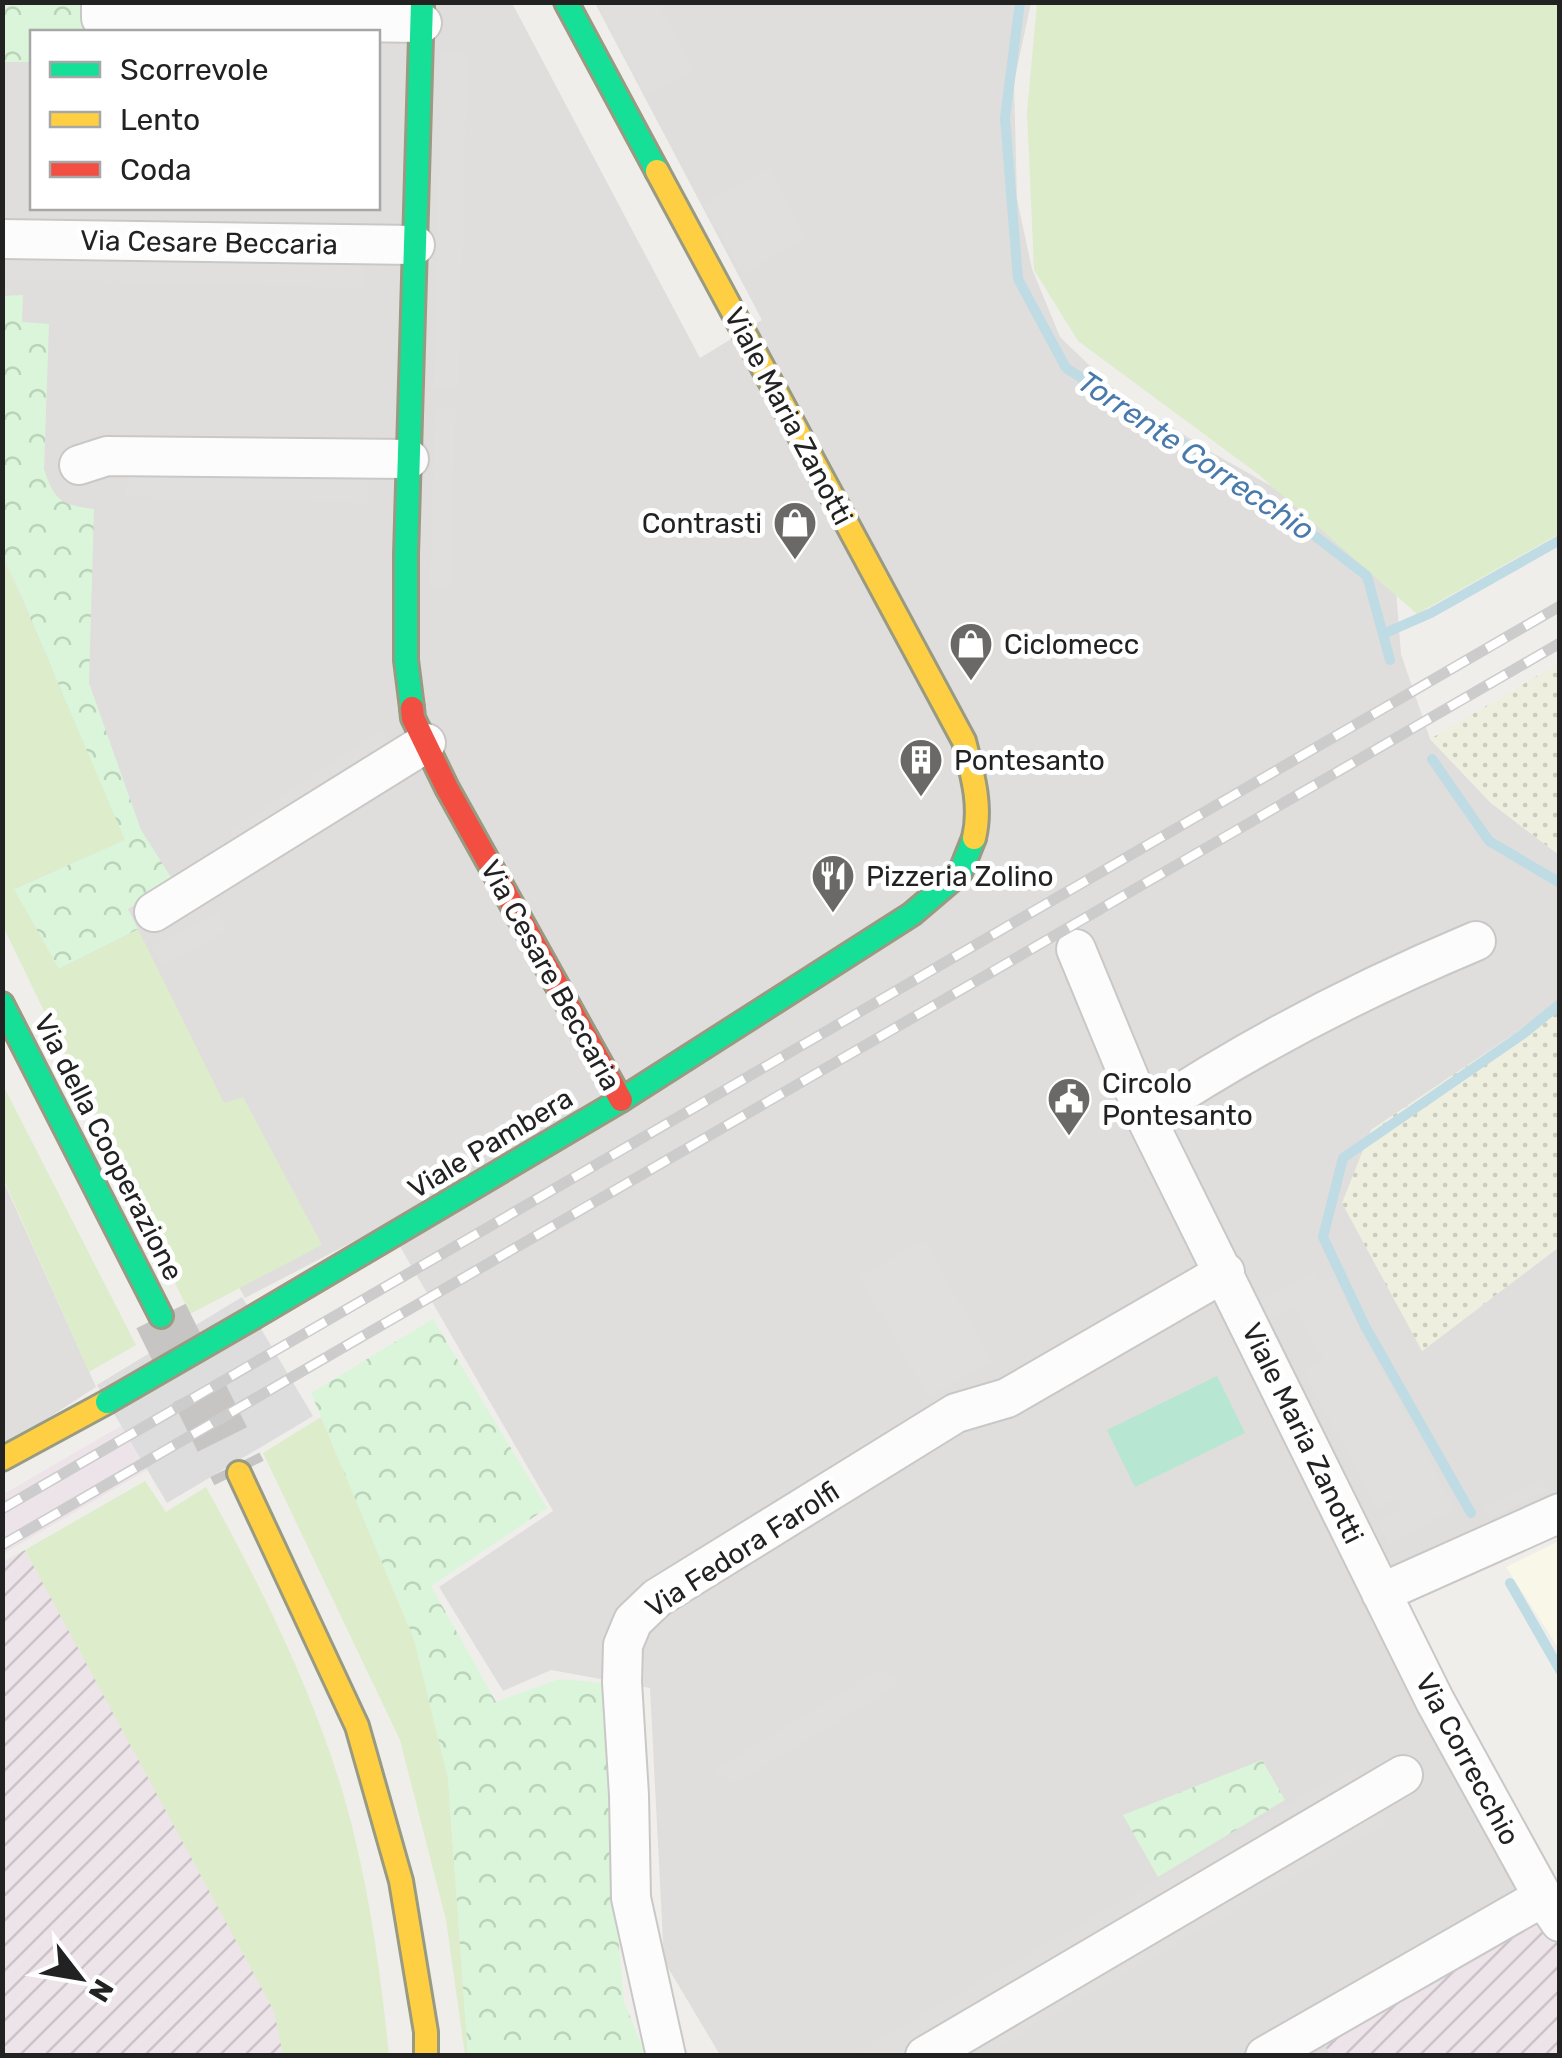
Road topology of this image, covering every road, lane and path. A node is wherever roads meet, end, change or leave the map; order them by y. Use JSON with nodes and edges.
{"nodes":[{"id":1,"x":101,"y":2,"type":"edge"},
{"id":2,"x":566,"y":2,"type":"edge"},
{"id":3,"x":422,"y":13,"type":"edge"},
{"id":4,"x":2,"y":239,"type":"edge"},
{"id":5,"x":415,"y":245,"type":"junction"},
{"id":6,"x":409,"y":459,"type":"junction"},
{"id":7,"x":79,"y":465,"type":"dead end"},
{"id":8,"x":426,"y":743,"type":"junction"},
{"id":9,"x":974,"y":838,"type":"joint"},
{"id":10,"x":154,"y":912,"type":"dead end"},
{"id":11,"x":1476,"y":941,"type":"dead end"},
{"id":12,"x":1076,"y":949,"type":"dead end"},
{"id":13,"x":2,"y":1004,"type":"edge"},
{"id":14,"x":621,"y":1100,"type":"junction"},
{"id":15,"x":1145,"y":1116,"type":"junction"},
{"id":16,"x":1225,"y":1272,"type":"junction"},
{"id":17,"x":161,"y":1316,"type":"tunnel mouth"},
{"id":18,"x":2,"y":1459,"type":"edge"},
{"id":19,"x":240,"y":1473,"type":"tunnel mouth"},
{"id":20,"x":1560,"y":1513,"type":"edge"},
{"id":21,"x":1381,"y":1593,"type":"junction"},
{"id":22,"x":1402,"y":1775,"type":"dead end"},
{"id":23,"x":1551,"y":1910,"type":"edge"},
{"id":24,"x":426,"y":2056,"type":"edge"},
{"id":25,"x":666,"y":2056,"type":"edge"},
{"id":26,"x":925,"y":2056,"type":"edge"},
{"id":27,"x":1265,"y":2056,"type":"edge"}],
"edges":[{"from":1,"to":3,"type":"street","name":"Via Cesare Beccaria"},
{"from":2,"to":9,"type":"main road","name":"Viale Maria Zanotti"},
{"from":3,"to":5,"type":"main road","name":"Via Cesare Beccaria"},
{"from":4,"to":5,"type":"street","name":"Via Cesare Beccaria"},
{"from":5,"to":6,"type":"main road","name":"Via Cesare Beccaria"},
{"from":6,"to":7,"type":"street"},
{"from":6,"to":8,"type":"main road","name":"Via Cesare Beccaria"},
{"from":8,"to":10,"type":"street"},
{"from":8,"to":14,"type":"main road","name":"Via Cesare Beccaria"},
{"from":9,"to":14,"type":"main road","name":"Viale Pambera"},
{"from":11,"to":15,"type":"street"},
{"from":12,"to":15,"type":"street","name":"Viale Maria Zanotti"},
{"from":13,"to":17,"type":"main road","name":"Via della Cooperazione"},
{"from":14,"to":18,"type":"main road","name":"Viale Pambera","bridge":true},
{"from":15,"to":16,"type":"street","name":"Viale Maria Zanotti"},
{"from":16,"to":21,"type":"street","name":"Viale Maria Zanotti"},
{"from":16,"to":25,"type":"street","name":"Via Fedora Farolfi"},
{"from":19,"to":24,"type":"main road"},
{"from":20,"to":21,"type":"street"},
{"from":21,"to":23,"type":"street","name":"Via Correcchio"},
{"from":22,"to":26,"type":"street"},
{"from":23,"to":27,"type":"street"}]}
